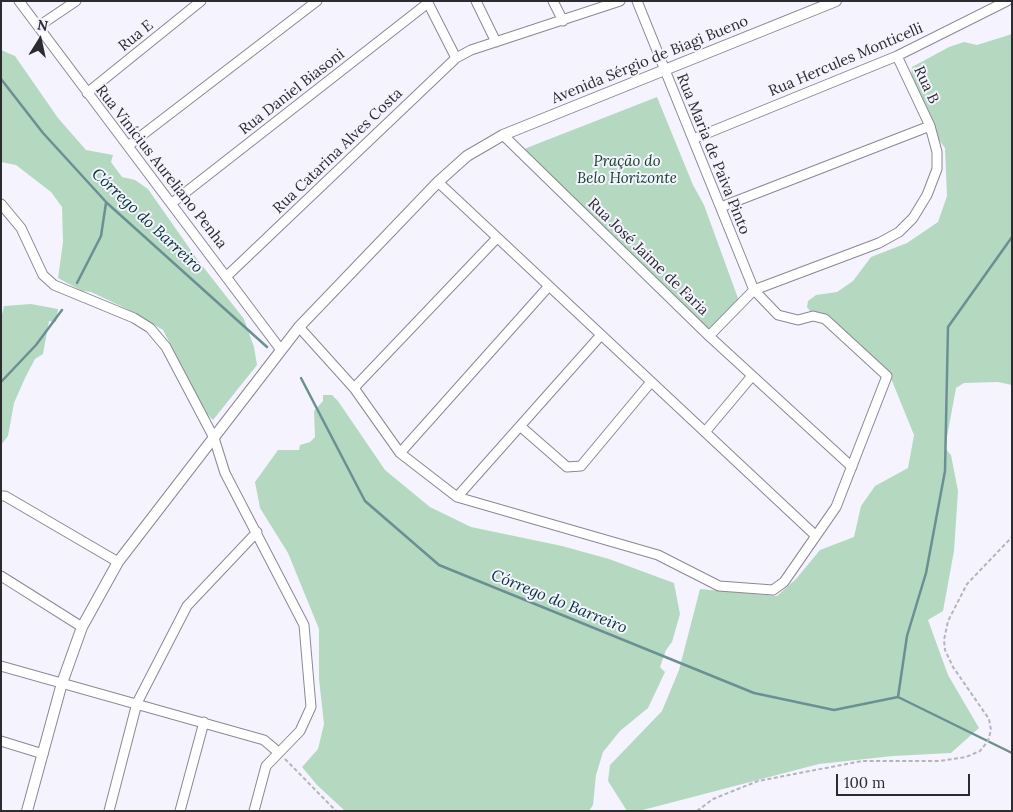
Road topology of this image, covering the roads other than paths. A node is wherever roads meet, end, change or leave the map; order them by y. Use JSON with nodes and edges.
{"nodes":[{"id":1,"x":19,"y":1,"type":"edge"},
{"id":2,"x":76,"y":1,"type":"edge"},
{"id":3,"x":201,"y":1,"type":"edge"},
{"id":4,"x":317,"y":1,"type":"edge"},
{"id":5,"x":476,"y":1,"type":"edge"},
{"id":6,"x":553,"y":1,"type":"edge"},
{"id":7,"x":620,"y":1,"type":"edge"},
{"id":8,"x":638,"y":1,"type":"edge"},
{"id":9,"x":836,"y":1,"type":"edge"},
{"id":10,"x":1006,"y":1,"type":"edge"},
{"id":11,"x":428,"y":2,"type":"edge"},
{"id":12,"x":563,"y":21,"type":"junction"},
{"id":13,"x":39,"y":26,"type":"junction"},
{"id":14,"x":496,"y":42,"type":"junction"},
{"id":15,"x":897,"y":56,"type":"junction"},
{"id":16,"x":456,"y":58,"type":"junction"},
{"id":17,"x":664,"y":70,"type":"junction"},
{"id":18,"x":87,"y":93,"type":"junction"},
{"id":19,"x":930,"y":126,"type":"junction"},
{"id":20,"x":503,"y":135,"type":"junction"},
{"id":21,"x":693,"y":139,"type":"junction"},
{"id":22,"x":128,"y":146,"type":"junction"},
{"id":23,"x":438,"y":182,"type":"junction"},
{"id":24,"x":172,"y":203,"type":"junction"},
{"id":25,"x":1,"y":204,"type":"edge"},
{"id":26,"x":721,"y":207,"type":"junction"},
{"id":27,"x":497,"y":238,"type":"junction"},
{"id":28,"x":228,"y":276,"type":"junction"},
{"id":29,"x":549,"y":286,"type":"junction"},
{"id":30,"x":754,"y":290,"type":"junction"},
{"id":31,"x":299,"y":327,"type":"junction"},
{"id":32,"x":601,"y":335,"type":"junction"},
{"id":33,"x":709,"y":336,"type":"junction"},
{"id":34,"x":281,"y":350,"type":"junction"},
{"id":35,"x":752,"y":376,"type":"junction"},
{"id":36,"x":651,"y":382,"type":"junction"},
{"id":37,"x":354,"y":388,"type":"junction"},
{"id":38,"x":520,"y":426,"type":"junction"},
{"id":39,"x":705,"y":432,"type":"junction"},
{"id":40,"x":214,"y":438,"type":"junction"},
{"id":41,"x":400,"y":453,"type":"junction"},
{"id":42,"x":852,"y":467,"type":"junction"},
{"id":43,"x":1,"y":496,"type":"edge"},
{"id":44,"x":456,"y":497,"type":"junction"},
{"id":45,"x":257,"y":532,"type":"junction"},
{"id":46,"x":816,"y":536,"type":"junction"},
{"id":47,"x":118,"y":562,"type":"junction"},
{"id":48,"x":1,"y":576,"type":"edge"},
{"id":49,"x":82,"y":627,"type":"junction"},
{"id":50,"x":1,"y":666,"type":"edge"},
{"id":51,"x":62,"y":683,"type":"junction"},
{"id":52,"x":137,"y":703,"type":"junction"},
{"id":53,"x":204,"y":722,"type":"junction"},
{"id":54,"x":1,"y":741,"type":"edge"},
{"id":55,"x":278,"y":752,"type":"junction"},
{"id":56,"x":43,"y":754,"type":"junction"},
{"id":57,"x":27,"y":811,"type":"edge"},
{"id":58,"x":108,"y":811,"type":"edge"},
{"id":59,"x":180,"y":811,"type":"edge"},
{"id":60,"x":254,"y":811,"type":"edge"}],
"edges":[{"from":1,"to":13,"type":"street","name":"Rua Vinícius Aureliano Penha"},
{"from":2,"to":13,"type":"street"},
{"from":3,"to":18,"type":"street","name":"Rua E"},
{"from":4,"to":22,"type":"street"},
{"from":5,"to":14,"type":"street"},
{"from":6,"to":12,"type":"street"},
{"from":7,"to":12,"type":"street","name":"Rua Catarina Alves Costa"},
{"from":8,"to":17,"type":"street","name":"Rua Maria de Paiva Pinto"},
{"from":9,"to":17,"type":"street","name":"Avenida Sérgio de Biagi Bueno"},
{"from":10,"to":15,"type":"street","name":"Rua Hercules Monticelli"},
{"from":11,"to":16,"type":"street"},
{"from":11,"to":24,"type":"street","name":"Rua Daniel Biasoni"},
{"from":12,"to":14,"type":"street","name":"Rua Catarina Alves Costa"},
{"from":13,"to":18,"type":"street","name":"Rua Vinícius Aureliano Penha"},
{"from":14,"to":16,"type":"street","name":"Rua Catarina Alves Costa"},
{"from":15,"to":19,"type":"street","name":"Rua B"},
{"from":15,"to":21,"type":"street","name":"Rua Hercules Monticelli"},
{"from":16,"to":28,"type":"street","name":"Rua Catarina Alves Costa"},
{"from":17,"to":20,"type":"street","name":"Avenida Sérgio de Biagi Bueno"},
{"from":17,"to":21,"type":"street","name":"Rua Maria de Paiva Pinto"},
{"from":18,"to":22,"type":"street","name":"Rua Vinícius Aureliano Penha"},
{"from":19,"to":26,"type":"street"},
{"from":19,"to":30,"type":"street","name":"Rua B"},
{"from":20,"to":23,"type":"street","name":"Avenida Sérgio de Biagi Bueno"},
{"from":20,"to":33,"type":"street","name":"Rua José Jaime de Faria"},
{"from":21,"to":26,"type":"street","name":"Rua Maria de Paiva Pinto"},
{"from":22,"to":24,"type":"street","name":"Rua Vinícius Aureliano Penha"},
{"from":23,"to":27,"type":"street"},
{"from":23,"to":31,"type":"street","name":"Avenida Sérgio de Biagi Bueno"},
{"from":24,"to":28,"type":"street","name":"Rua Vinícius Aureliano Penha"},
{"from":25,"to":40,"type":"street"},
{"from":26,"to":30,"type":"street","name":"Rua Maria de Paiva Pinto"},
{"from":27,"to":29,"type":"street"},
{"from":27,"to":37,"type":"street"},
{"from":28,"to":34,"type":"street","name":"Rua Vinícius Aureliano Penha"},
{"from":29,"to":32,"type":"street"},
{"from":29,"to":41,"type":"street"},
{"from":30,"to":33,"type":"street"},
{"from":30,"to":42,"type":"street"},
{"from":31,"to":34,"type":"street","name":"Avenida Sérgio de Biagi Bueno"},
{"from":31,"to":37,"type":"street"},
{"from":32,"to":36,"type":"street"},
{"from":32,"to":38,"type":"street"},
{"from":33,"to":35,"type":"street","name":"Rua José Jaime de Faria"},
{"from":34,"to":40,"type":"street","name":"Avenida Sérgio de Biagi Bueno"},
{"from":35,"to":39,"type":"street"},
{"from":35,"to":42,"type":"street","name":"Rua José Jaime de Faria"},
{"from":36,"to":38,"type":"street"},
{"from":36,"to":39,"type":"street"},
{"from":37,"to":41,"type":"street"},
{"from":38,"to":44,"type":"street"},
{"from":39,"to":46,"type":"street"},
{"from":40,"to":45,"type":"street"},
{"from":40,"to":47,"type":"street","name":"Avenida Sérgio de Biagi Bueno"},
{"from":41,"to":44,"type":"street"},
{"from":42,"to":46,"type":"street"},
{"from":43,"to":47,"type":"street"},
{"from":44,"to":46,"type":"street"},
{"from":45,"to":52,"type":"street"},
{"from":45,"to":55,"type":"street"},
{"from":47,"to":49,"type":"street","name":"Avenida Sérgio de Biagi Bueno"},
{"from":48,"to":49,"type":"street"},
{"from":49,"to":51,"type":"street","name":"Avenida Sérgio de Biagi Bueno"},
{"from":50,"to":51,"type":"street"},
{"from":51,"to":52,"type":"street"},
{"from":51,"to":56,"type":"street","name":"Avenida Sérgio de Biagi Bueno"},
{"from":52,"to":53,"type":"street"},
{"from":52,"to":58,"type":"street"},
{"from":53,"to":55,"type":"street"},
{"from":53,"to":59,"type":"street"},
{"from":54,"to":56,"type":"street"},
{"from":55,"to":60,"type":"street"},
{"from":56,"to":57,"type":"street","name":"Avenida Sérgio de Biagi Bueno"}]}
